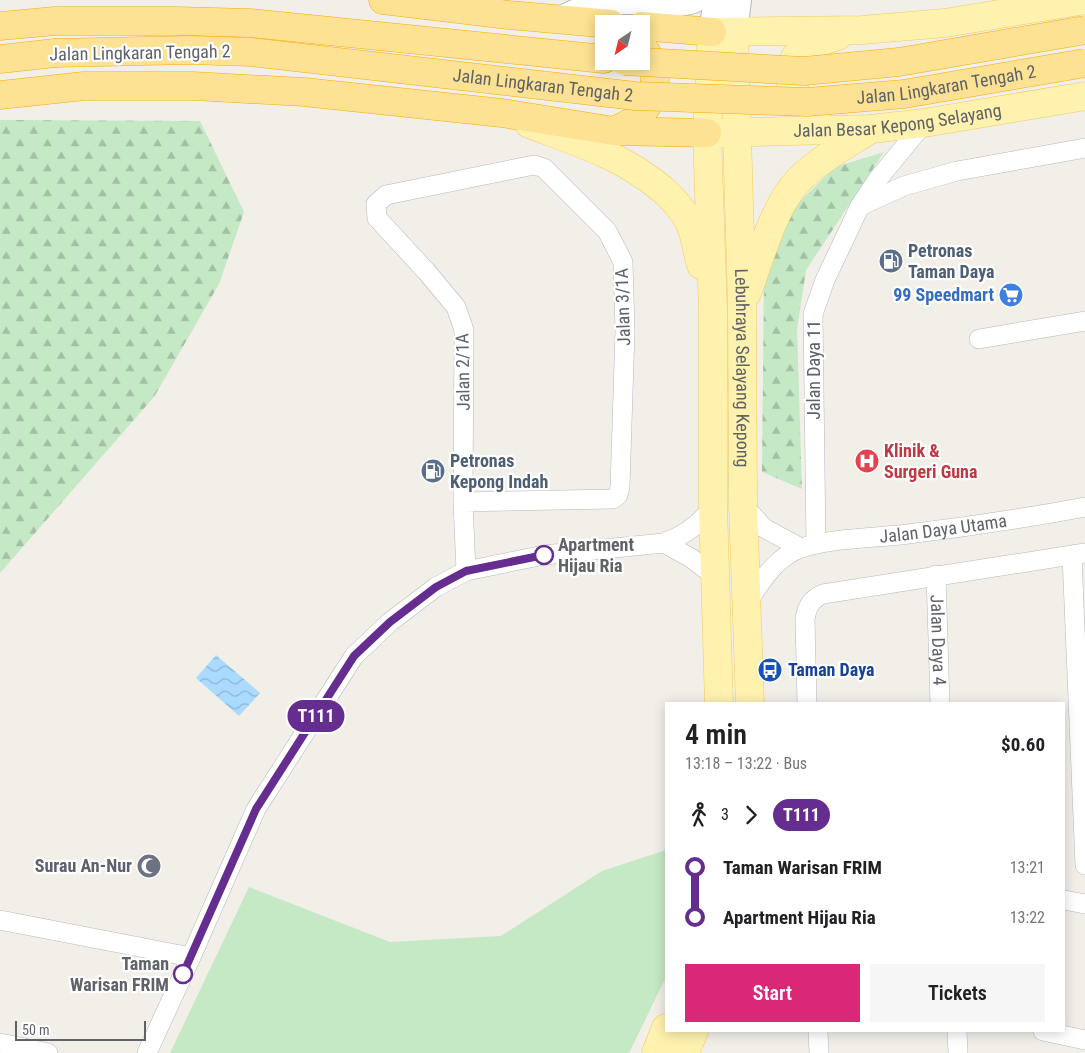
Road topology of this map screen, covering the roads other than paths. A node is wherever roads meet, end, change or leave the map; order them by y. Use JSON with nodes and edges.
{"nodes":[{"id":1,"x":383,"y":0,"type":"edge"},
{"id":2,"x":693,"y":0,"type":"edge"},
{"id":3,"x":717,"y":0,"type":"edge"},
{"id":4,"x":738,"y":0,"type":"edge"},
{"id":5,"x":1085,"y":0,"type":"edge"},
{"id":6,"x":562,"y":19,"type":"junction"},
{"id":7,"x":595,"y":23,"type":"edge"},
{"id":8,"x":0,"y":26,"type":"edge"},
{"id":9,"x":650,"y":27,"type":"edge"},
{"id":10,"x":862,"y":30,"type":"junction"},
{"id":11,"x":1085,"y":30,"type":"edge"},
{"id":12,"x":723,"y":32,"type":"junction"},
{"id":13,"x":650,"y":57,"type":"edge"},
{"id":14,"x":0,"y":58,"type":"edge"},
{"id":15,"x":595,"y":58,"type":"edge"},
{"id":16,"x":650,"y":62,"type":"edge"},
{"id":17,"x":1085,"y":62,"type":"edge"},
{"id":18,"x":0,"y":95,"type":"edge"},
{"id":19,"x":1085,"y":96,"type":"edge"},
{"id":20,"x":502,"y":114,"type":"junction"},
{"id":21,"x":924,"y":122,"type":"junction"},
{"id":22,"x":859,"y":129,"type":"junction"},
{"id":23,"x":614,"y":131,"type":"junction"},
{"id":24,"x":707,"y":133,"type":"junction"},
{"id":25,"x":737,"y":133,"type":"junction"},
{"id":26,"x":1085,"y":148,"type":"edge"},
{"id":27,"x":376,"y":204,"type":"joint"},
{"id":28,"x":860,"y":206,"type":"junction"},
{"id":29,"x":742,"y":306,"type":"junction"},
{"id":30,"x":713,"y":310,"type":"junction"},
{"id":31,"x":1085,"y":321,"type":"edge"},
{"id":32,"x":979,"y":339,"type":"dead end"},
{"id":33,"x":464,"y":502,"type":"junction"},
{"id":34,"x":714,"y":506,"type":"junction"},
{"id":35,"x":743,"y":506,"type":"junction"},
{"id":36,"x":1085,"y":507,"type":"edge"},
{"id":37,"x":664,"y":543,"type":"junction"},
{"id":38,"x":809,"y":546,"type":"junction"},
{"id":39,"x":1078,"y":554,"type":"edge"},
{"id":40,"x":466,"y":571,"type":"junction"},
{"id":41,"x":936,"y":575,"type":"junction"},
{"id":42,"x":716,"y":577,"type":"junction"},
{"id":43,"x":747,"y":604,"type":"junction"},
{"id":44,"x":718,"y":702,"type":"edge"},
{"id":45,"x":750,"y":702,"type":"edge"},
{"id":46,"x":807,"y":702,"type":"edge"},
{"id":47,"x":940,"y":702,"type":"edge"},
{"id":48,"x":1085,"y":865,"type":"edge"},
{"id":49,"x":1065,"y":900,"type":"edge"},
{"id":50,"x":1085,"y":904,"type":"edge"},
{"id":51,"x":0,"y":920,"type":"edge"},
{"id":52,"x":191,"y":957,"type":"junction"},
{"id":53,"x":665,"y":1030,"type":"edge"},
{"id":54,"x":694,"y":1032,"type":"edge"},
{"id":55,"x":818,"y":1032,"type":"edge"},
{"id":56,"x":957,"y":1032,"type":"edge"},
{"id":57,"x":1048,"y":1032,"type":"edge"},
{"id":58,"x":1085,"y":1040,"type":"edge"},
{"id":59,"x":0,"y":1043,"type":"edge"},
{"id":60,"x":48,"y":1053,"type":"edge"},
{"id":61,"x":147,"y":1053,"type":"edge"},
{"id":62,"x":656,"y":1053,"type":"edge"},
{"id":63,"x":685,"y":1053,"type":"edge"},
{"id":64,"x":819,"y":1053,"type":"edge"},
{"id":65,"x":958,"y":1053,"type":"edge"}],
"edges":[{"from":1,"to":6,"type":"highway"},
{"from":2,"to":6,"type":"street"},
{"from":3,"to":12,"type":"street"},
{"from":4,"to":12,"type":"street"},
{"from":5,"to":10,"type":"main road"},
{"from":6,"to":7,"type":"highway"},
{"from":8,"to":15,"type":"highway","name":"Jalan Lingkaran Tengah 2"},
{"from":9,"to":12,"type":"highway"},
{"from":10,"to":12,"type":"main road"},
{"from":10,"to":22,"type":"main road"},
{"from":11,"to":16,"type":"highway","name":"Jalan Lingkaran Tengah 2","bridge":true},
{"from":12,"to":24,"type":"main road","name":"Lebuhraya Selayang Kepong"},
{"from":12,"to":25,"type":"main road","name":"Lebuhraya Selayang Kepong"},
{"from":13,"to":23,"type":"highway"},
{"from":14,"to":17,"type":"highway","name":"Jalan Lingkaran Tengah 2","bridge":true},
{"from":18,"to":20,"type":"highway"},
{"from":19,"to":21,"type":"main road","name":"Jalan Besar Kepong Selayang"},
{"from":20,"to":23,"type":"highway"},
{"from":20,"to":30,"type":"main road"},
{"from":21,"to":22,"type":"main road","name":"Jalan Besar Kepong Selayang"},
{"from":21,"to":28,"type":"street","name":"Jalan Daya 11"},
{"from":22,"to":25,"type":"main road","name":"Jalan Besar Kepong Selayang"},
{"from":22,"to":29,"type":"main road"},
{"from":23,"to":24,"type":"highway"},
{"from":24,"to":25,"type":"main road","name":"Jalan Besar Kepong Selayang"},
{"from":24,"to":30,"type":"main road","name":"Lebuhraya Selayang Kepong"},
{"from":25,"to":29,"type":"main road","name":"Lebuhraya Selayang Kepong"},
{"from":26,"to":28,"type":"street"},
{"from":27,"to":33,"type":"street","name":"Jalan 2/1A"},
{"from":27,"to":33,"type":"street","name":"Jalan 3/1A"},
{"from":28,"to":38,"type":"street","name":"Jalan Daya 11"},
{"from":29,"to":35,"type":"main road","name":"Lebuhraya Selayang Kepong"},
{"from":30,"to":34,"type":"main road","name":"Lebuhraya Selayang Kepong"},
{"from":31,"to":32,"type":"street"},
{"from":33,"to":40,"type":"street","name":"Jalan 2/1A"},
{"from":34,"to":37,"type":"street"},
{"from":34,"to":42,"type":"main road","name":"Lebuhraya Selayang Kepong"},
{"from":35,"to":38,"type":"street"},
{"from":35,"to":43,"type":"main road","name":"Lebuhraya Selayang Kepong"},
{"from":36,"to":38,"type":"street","name":"Jalan Daya Utama"},
{"from":37,"to":40,"type":"street"},
{"from":37,"to":42,"type":"street"},
{"from":38,"to":43,"type":"street","name":"Jalan Daya Utama"},
{"from":39,"to":41,"type":"street"},
{"from":39,"to":48,"type":"street"},
{"from":40,"to":52,"type":"street"},
{"from":41,"to":46,"type":"street"},
{"from":41,"to":47,"type":"street","name":"Jalan Daya 4"},
{"from":42,"to":44,"type":"main road","name":"Lebuhraya Selayang Kepong"},
{"from":43,"to":45,"type":"main road","name":"Lebuhraya Selayang Kepong"},
{"from":49,"to":50,"type":"street"},
{"from":51,"to":52,"type":"street"},
{"from":52,"to":61,"type":"street"},
{"from":53,"to":62,"type":"main road"},
{"from":54,"to":63,"type":"main road"},
{"from":55,"to":64,"type":"street"},
{"from":56,"to":65,"type":"street"},
{"from":57,"to":58,"type":"street"},
{"from":59,"to":60,"type":"street"}]}
